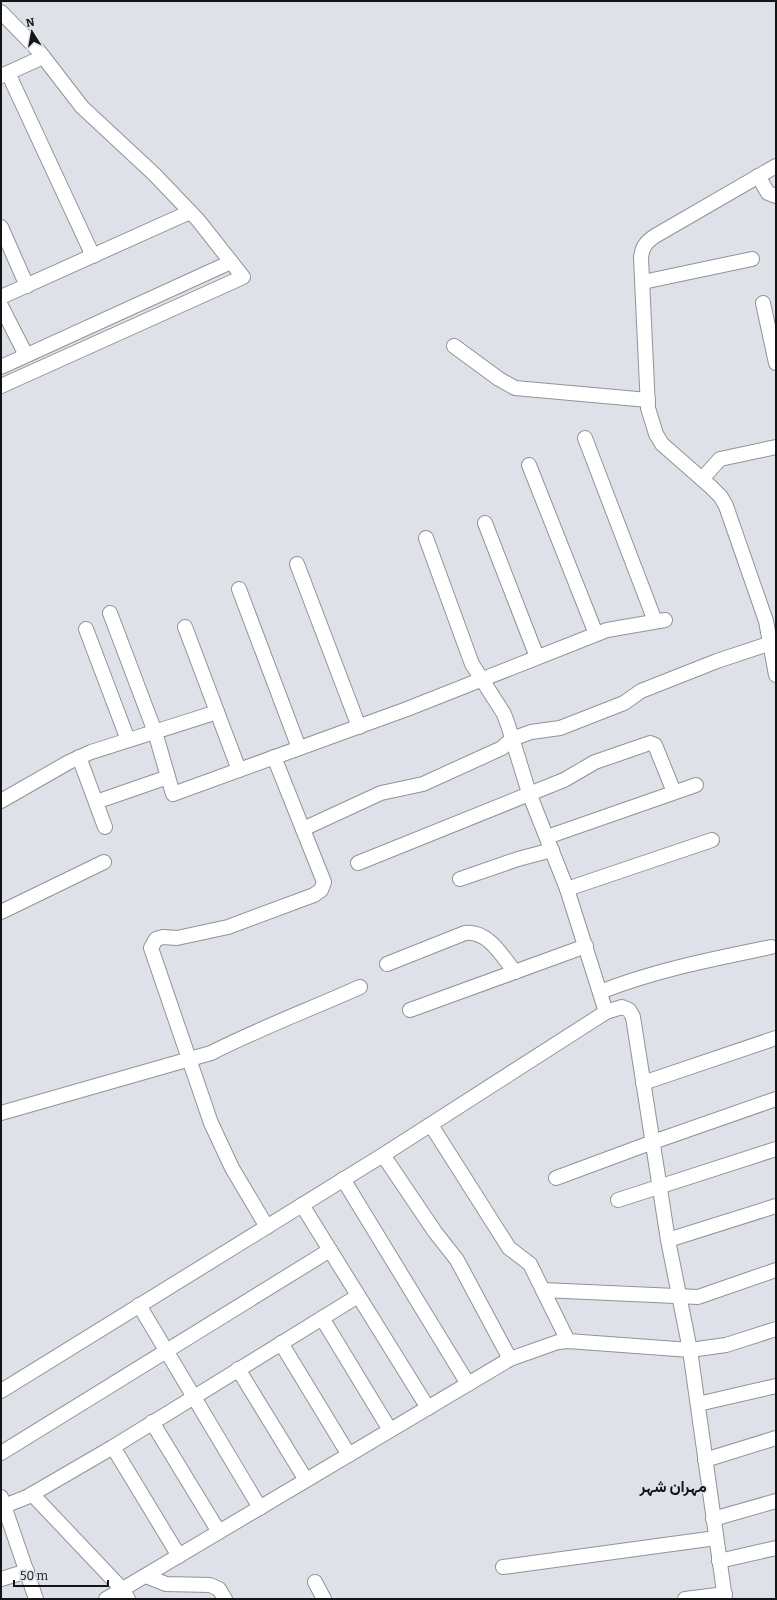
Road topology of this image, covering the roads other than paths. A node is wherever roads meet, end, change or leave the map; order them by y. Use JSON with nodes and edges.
{"nodes":[{"id":1,"x":1,"y":12,"type":"edge"},
{"id":2,"x":43,"y":57,"type":"junction"},
{"id":3,"x":4,"y":74,"type":"edge"},
{"id":4,"x":776,"y":166,"type":"edge"},
{"id":5,"x":758,"y":176,"type":"junction"},
{"id":6,"x":776,"y":196,"type":"edge"},
{"id":7,"x":190,"y":212,"type":"junction"},
{"id":8,"x":1,"y":227,"type":"edge"},
{"id":9,"x":93,"y":256,"type":"junction"},
{"id":10,"x":752,"y":259,"type":"dead end"},
{"id":11,"x":231,"y":262,"type":"junction"},
{"id":12,"x":643,"y":282,"type":"junction"},
{"id":13,"x":27,"y":286,"type":"junction"},
{"id":14,"x":1,"y":297,"type":"edge"},
{"id":15,"x":763,"y":303,"type":"dead end"},
{"id":16,"x":1,"y":306,"type":"edge"},
{"id":17,"x":454,"y":346,"type":"dead end"},
{"id":18,"x":41,"y":348,"type":"junction"},
{"id":19,"x":26,"y":355,"type":"junction"},
{"id":20,"x":776,"y":363,"type":"edge"},
{"id":21,"x":50,"y":364,"type":"junction"},
{"id":22,"x":1,"y":367,"type":"edge"},
{"id":23,"x":1,"y":386,"type":"edge"},
{"id":24,"x":648,"y":400,"type":"junction"},
{"id":25,"x":585,"y":438,"type":"dead end"},
{"id":26,"x":776,"y":447,"type":"edge"},
{"id":27,"x":529,"y":465,"type":"dead end"},
{"id":28,"x":702,"y":479,"type":"junction"},
{"id":29,"x":485,"y":523,"type":"dead end"},
{"id":30,"x":426,"y":538,"type":"dead end"},
{"id":31,"x":297,"y":564,"type":"dead end"},
{"id":32,"x":239,"y":589,"type":"dead end"},
{"id":33,"x":110,"y":613,"type":"dead end"},
{"id":34,"x":185,"y":627,"type":"dead end"},
{"id":35,"x":86,"y":629,"type":"dead end"},
{"id":36,"x":596,"y":634,"type":"junction"},
{"id":37,"x":773,"y":649,"type":"edge"},
{"id":38,"x":537,"y":658,"type":"junction"},
{"id":39,"x":776,"y":675,"type":"edge"},
{"id":40,"x":481,"y":680,"type":"junction"},
{"id":41,"x":217,"y":712,"type":"junction"},
{"id":42,"x":359,"y":727,"type":"junction"},
{"id":43,"x":155,"y":732,"type":"junction"},
{"id":44,"x":512,"y":739,"type":"junction"},
{"id":45,"x":128,"y":740,"type":"junction"},
{"id":46,"x":299,"y":748,"type":"junction"},
{"id":47,"x":79,"y":757,"type":"junction"},
{"id":48,"x":274,"y":757,"type":"junction"},
{"id":49,"x":239,"y":770,"type":"junction"},
{"id":50,"x":168,"y":777,"type":"junction"},
{"id":51,"x":696,"y":785,"type":"dead end"},
{"id":52,"x":674,"y":792,"type":"junction"},
{"id":53,"x":529,"y":793,"type":"junction"},
{"id":54,"x":1,"y":801,"type":"edge"},
{"id":55,"x":96,"y":802,"type":"junction"},
{"id":56,"x":105,"y":827,"type":"dead end"},
{"id":57,"x":303,"y":829,"type":"junction"},
{"id":58,"x":712,"y":840,"type":"dead end"},
{"id":59,"x":549,"y":844,"type":"junction"},
{"id":60,"x":104,"y":862,"type":"dead end"},
{"id":61,"x":358,"y":863,"type":"dead end"},
{"id":62,"x":460,"y":879,"type":"dead end"},
{"id":63,"x":567,"y":889,"type":"junction"},
{"id":64,"x":1,"y":912,"type":"edge"},
{"id":65,"x":586,"y":946,"type":"junction"},
{"id":66,"x":771,"y":947,"type":"dead end"},
{"id":67,"x":387,"y":964,"type":"dead end"},
{"id":68,"x":515,"y":972,"type":"junction"},
{"id":69,"x":360,"y":987,"type":"dead end"},
{"id":70,"x":600,"y":992,"type":"junction"},
{"id":71,"x":410,"y":1010,"type":"dead end"},
{"id":72,"x":606,"y":1012,"type":"junction"},
{"id":73,"x":776,"y":1038,"type":"edge"},
{"id":74,"x":189,"y":1059,"type":"junction"},
{"id":75,"x":643,"y":1083,"type":"junction"},
{"id":76,"x":776,"y":1099,"type":"edge"},
{"id":77,"x":1,"y":1113,"type":"edge"},
{"id":78,"x":431,"y":1125,"type":"junction"},
{"id":79,"x":653,"y":1142,"type":"junction"},
{"id":80,"x":776,"y":1149,"type":"edge"},
{"id":81,"x":383,"y":1155,"type":"junction"},
{"id":82,"x":556,"y":1178,"type":"dead end"},
{"id":83,"x":343,"y":1179,"type":"junction"},
{"id":84,"x":660,"y":1186,"type":"junction"},
{"id":85,"x":618,"y":1200,"type":"dead end"},
{"id":86,"x":302,"y":1205,"type":"junction"},
{"id":87,"x":776,"y":1206,"type":"edge"},
{"id":88,"x":267,"y":1227,"type":"junction"},
{"id":89,"x":668,"y":1240,"type":"junction"},
{"id":90,"x":330,"y":1250,"type":"junction"},
{"id":91,"x":776,"y":1270,"type":"edge"},
{"id":92,"x":543,"y":1290,"type":"junction"},
{"id":93,"x":358,"y":1296,"type":"junction"},
{"id":94,"x":679,"y":1297,"type":"junction"},
{"id":95,"x":139,"y":1305,"type":"junction"},
{"id":96,"x":322,"y":1318,"type":"junction"},
{"id":97,"x":776,"y":1329,"type":"edge"},
{"id":98,"x":568,"y":1341,"type":"junction"},
{"id":99,"x":281,"y":1343,"type":"junction"},
{"id":100,"x":690,"y":1350,"type":"junction"},
{"id":101,"x":167,"y":1351,"type":"junction"},
{"id":102,"x":510,"y":1358,"type":"junction"},
{"id":103,"x":238,"y":1369,"type":"junction"},
{"id":104,"x":468,"y":1384,"type":"junction"},
{"id":105,"x":776,"y":1386,"type":"edge"},
{"id":106,"x":1,"y":1390,"type":"edge"},
{"id":107,"x":193,"y":1396,"type":"junction"},
{"id":108,"x":698,"y":1404,"type":"junction"},
{"id":109,"x":428,"y":1408,"type":"junction"},
{"id":110,"x":152,"y":1422,"type":"junction"},
{"id":111,"x":390,"y":1430,"type":"junction"},
{"id":112,"x":776,"y":1438,"type":"edge"},
{"id":113,"x":113,"y":1447,"type":"junction"},
{"id":114,"x":1,"y":1452,"type":"edge"},
{"id":115,"x":349,"y":1455,"type":"junction"},
{"id":116,"x":705,"y":1460,"type":"junction"},
{"id":117,"x":306,"y":1480,"type":"junction"},
{"id":118,"x":32,"y":1494,"type":"junction"},
{"id":119,"x":776,"y":1501,"type":"edge"},
{"id":120,"x":2,"y":1502,"type":"edge"},
{"id":121,"x":260,"y":1508,"type":"junction"},
{"id":122,"x":713,"y":1519,"type":"junction"},
{"id":123,"x":5,"y":1525,"type":"edge"},
{"id":124,"x":219,"y":1532,"type":"junction"},
{"id":125,"x":716,"y":1538,"type":"junction"},
{"id":126,"x":776,"y":1548,"type":"edge"},
{"id":127,"x":179,"y":1556,"type":"junction"},
{"id":128,"x":719,"y":1561,"type":"junction"},
{"id":129,"x":503,"y":1568,"type":"dead end"},
{"id":130,"x":27,"y":1571,"type":"junction"},
{"id":131,"x":146,"y":1576,"type":"junction"},
{"id":132,"x":1,"y":1579,"type":"edge"},
{"id":133,"x":315,"y":1582,"type":"dead end"},
{"id":134,"x":125,"y":1594,"type":"edge"},
{"id":135,"x":725,"y":1596,"type":"edge"},
{"id":136,"x":36,"y":1599,"type":"edge"},
{"id":137,"x":106,"y":1599,"type":"edge"},
{"id":138,"x":225,"y":1599,"type":"edge"},
{"id":139,"x":324,"y":1599,"type":"edge"},
{"id":140,"x":686,"y":1599,"type":"edge"}],
"edges":[{"from":1,"to":2,"type":"street"},
{"from":2,"to":3,"type":"street"},
{"from":2,"to":7,"type":"street"},
{"from":3,"to":9,"type":"street"},
{"from":4,"to":5,"type":"street"},
{"from":5,"to":6,"type":"street"},
{"from":5,"to":12,"type":"street"},
{"from":7,"to":9,"type":"street"},
{"from":7,"to":11,"type":"street"},
{"from":8,"to":13,"type":"street"},
{"from":9,"to":13,"type":"street"},
{"from":10,"to":12,"type":"street"},
{"from":11,"to":18,"type":"street"},
{"from":11,"to":21,"type":"street"},
{"from":12,"to":24,"type":"street"},
{"from":13,"to":14,"type":"street"},
{"from":15,"to":20,"type":"street"},
{"from":16,"to":19,"type":"street"},
{"from":17,"to":24,"type":"street"},
{"from":18,"to":19,"type":"street"},
{"from":18,"to":21,"type":"street"},
{"from":19,"to":22,"type":"street"},
{"from":21,"to":23,"type":"street"},
{"from":24,"to":28,"type":"street"},
{"from":25,"to":36,"type":"street"},
{"from":26,"to":28,"type":"street"},
{"from":27,"to":36,"type":"street"},
{"from":28,"to":37,"type":"street"},
{"from":29,"to":38,"type":"street"},
{"from":30,"to":40,"type":"street"},
{"from":31,"to":42,"type":"street"},
{"from":32,"to":46,"type":"street"},
{"from":33,"to":43,"type":"street"},
{"from":34,"to":41,"type":"street"},
{"from":35,"to":45,"type":"street"},
{"from":36,"to":38,"type":"street"},
{"from":37,"to":39,"type":"street"},
{"from":37,"to":44,"type":"street"},
{"from":38,"to":40,"type":"street"},
{"from":40,"to":42,"type":"street"},
{"from":40,"to":44,"type":"street"},
{"from":41,"to":43,"type":"street"},
{"from":41,"to":49,"type":"street"},
{"from":42,"to":46,"type":"street"},
{"from":43,"to":45,"type":"street"},
{"from":43,"to":50,"type":"street"},
{"from":44,"to":53,"type":"street"},
{"from":44,"to":57,"type":"street"},
{"from":45,"to":47,"type":"street"},
{"from":46,"to":48,"type":"street"},
{"from":47,"to":54,"type":"street"},
{"from":47,"to":55,"type":"street"},
{"from":48,"to":49,"type":"street"},
{"from":48,"to":57,"type":"street"},
{"from":49,"to":50,"type":"street"},
{"from":50,"to":55,"type":"street"},
{"from":51,"to":52,"type":"street"},
{"from":52,"to":53,"type":"street"},
{"from":52,"to":59,"type":"street"},
{"from":53,"to":59,"type":"street"},
{"from":53,"to":61,"type":"street"},
{"from":55,"to":56,"type":"street"},
{"from":57,"to":74,"type":"street"},
{"from":58,"to":63,"type":"street"},
{"from":59,"to":62,"type":"street"},
{"from":59,"to":63,"type":"street"},
{"from":60,"to":64,"type":"street"},
{"from":63,"to":65,"type":"street"},
{"from":65,"to":68,"type":"street"},
{"from":65,"to":70,"type":"street"},
{"from":66,"to":70,"type":"street"},
{"from":67,"to":68,"type":"street"},
{"from":68,"to":71,"type":"street"},
{"from":69,"to":74,"type":"street"},
{"from":70,"to":72,"type":"street"},
{"from":72,"to":75,"type":"street"},
{"from":72,"to":78,"type":"street"},
{"from":73,"to":75,"type":"street"},
{"from":74,"to":77,"type":"street"},
{"from":74,"to":88,"type":"street"},
{"from":75,"to":79,"type":"street"},
{"from":76,"to":79,"type":"street"},
{"from":78,"to":81,"type":"street"},
{"from":78,"to":92,"type":"street"},
{"from":79,"to":82,"type":"street"},
{"from":79,"to":84,"type":"street"},
{"from":80,"to":84,"type":"street"},
{"from":81,"to":83,"type":"street"},
{"from":81,"to":102,"type":"street"},
{"from":83,"to":86,"type":"street"},
{"from":83,"to":104,"type":"street"},
{"from":84,"to":85,"type":"street"},
{"from":84,"to":89,"type":"street"},
{"from":86,"to":88,"type":"street"},
{"from":86,"to":90,"type":"street"},
{"from":87,"to":89,"type":"street"},
{"from":88,"to":95,"type":"street"},
{"from":89,"to":94,"type":"street"},
{"from":90,"to":93,"type":"street"},
{"from":90,"to":101,"type":"street"},
{"from":91,"to":94,"type":"street"},
{"from":92,"to":94,"type":"street"},
{"from":92,"to":98,"type":"street"},
{"from":93,"to":96,"type":"street"},
{"from":93,"to":109,"type":"street"},
{"from":94,"to":100,"type":"street"},
{"from":95,"to":101,"type":"street"},
{"from":95,"to":106,"type":"street"},
{"from":96,"to":99,"type":"street"},
{"from":96,"to":111,"type":"street"},
{"from":97,"to":100,"type":"street"},
{"from":98,"to":100,"type":"street"},
{"from":98,"to":102,"type":"street"},
{"from":99,"to":103,"type":"street"},
{"from":99,"to":115,"type":"street"},
{"from":100,"to":108,"type":"street"},
{"from":101,"to":107,"type":"street"},
{"from":101,"to":114,"type":"street"},
{"from":102,"to":104,"type":"street"},
{"from":103,"to":107,"type":"street"},
{"from":103,"to":117,"type":"street"},
{"from":104,"to":109,"type":"street"},
{"from":105,"to":108,"type":"street"},
{"from":107,"to":110,"type":"street"},
{"from":107,"to":121,"type":"street"},
{"from":108,"to":116,"type":"street"},
{"from":109,"to":111,"type":"street"},
{"from":110,"to":113,"type":"street"},
{"from":110,"to":124,"type":"street"},
{"from":111,"to":115,"type":"street"},
{"from":112,"to":116,"type":"street"},
{"from":113,"to":118,"type":"street"},
{"from":113,"to":127,"type":"street"},
{"from":115,"to":117,"type":"street"},
{"from":116,"to":122,"type":"street"},
{"from":117,"to":121,"type":"street"},
{"from":118,"to":120,"type":"street"},
{"from":118,"to":134,"type":"street"},
{"from":119,"to":122,"type":"street"},
{"from":120,"to":123,"type":"street"},
{"from":121,"to":124,"type":"street"},
{"from":122,"to":125,"type":"street"},
{"from":123,"to":130,"type":"street"},
{"from":124,"to":127,"type":"street"},
{"from":125,"to":128,"type":"street"},
{"from":125,"to":129,"type":"street"},
{"from":126,"to":128,"type":"street"},
{"from":127,"to":131,"type":"street"},
{"from":128,"to":135,"type":"street"},
{"from":130,"to":132,"type":"street"},
{"from":130,"to":136,"type":"street"},
{"from":131,"to":134,"type":"street"},
{"from":131,"to":138,"type":"street"},
{"from":133,"to":139,"type":"street"},
{"from":134,"to":137,"type":"street"},
{"from":135,"to":140,"type":"street"}]}
